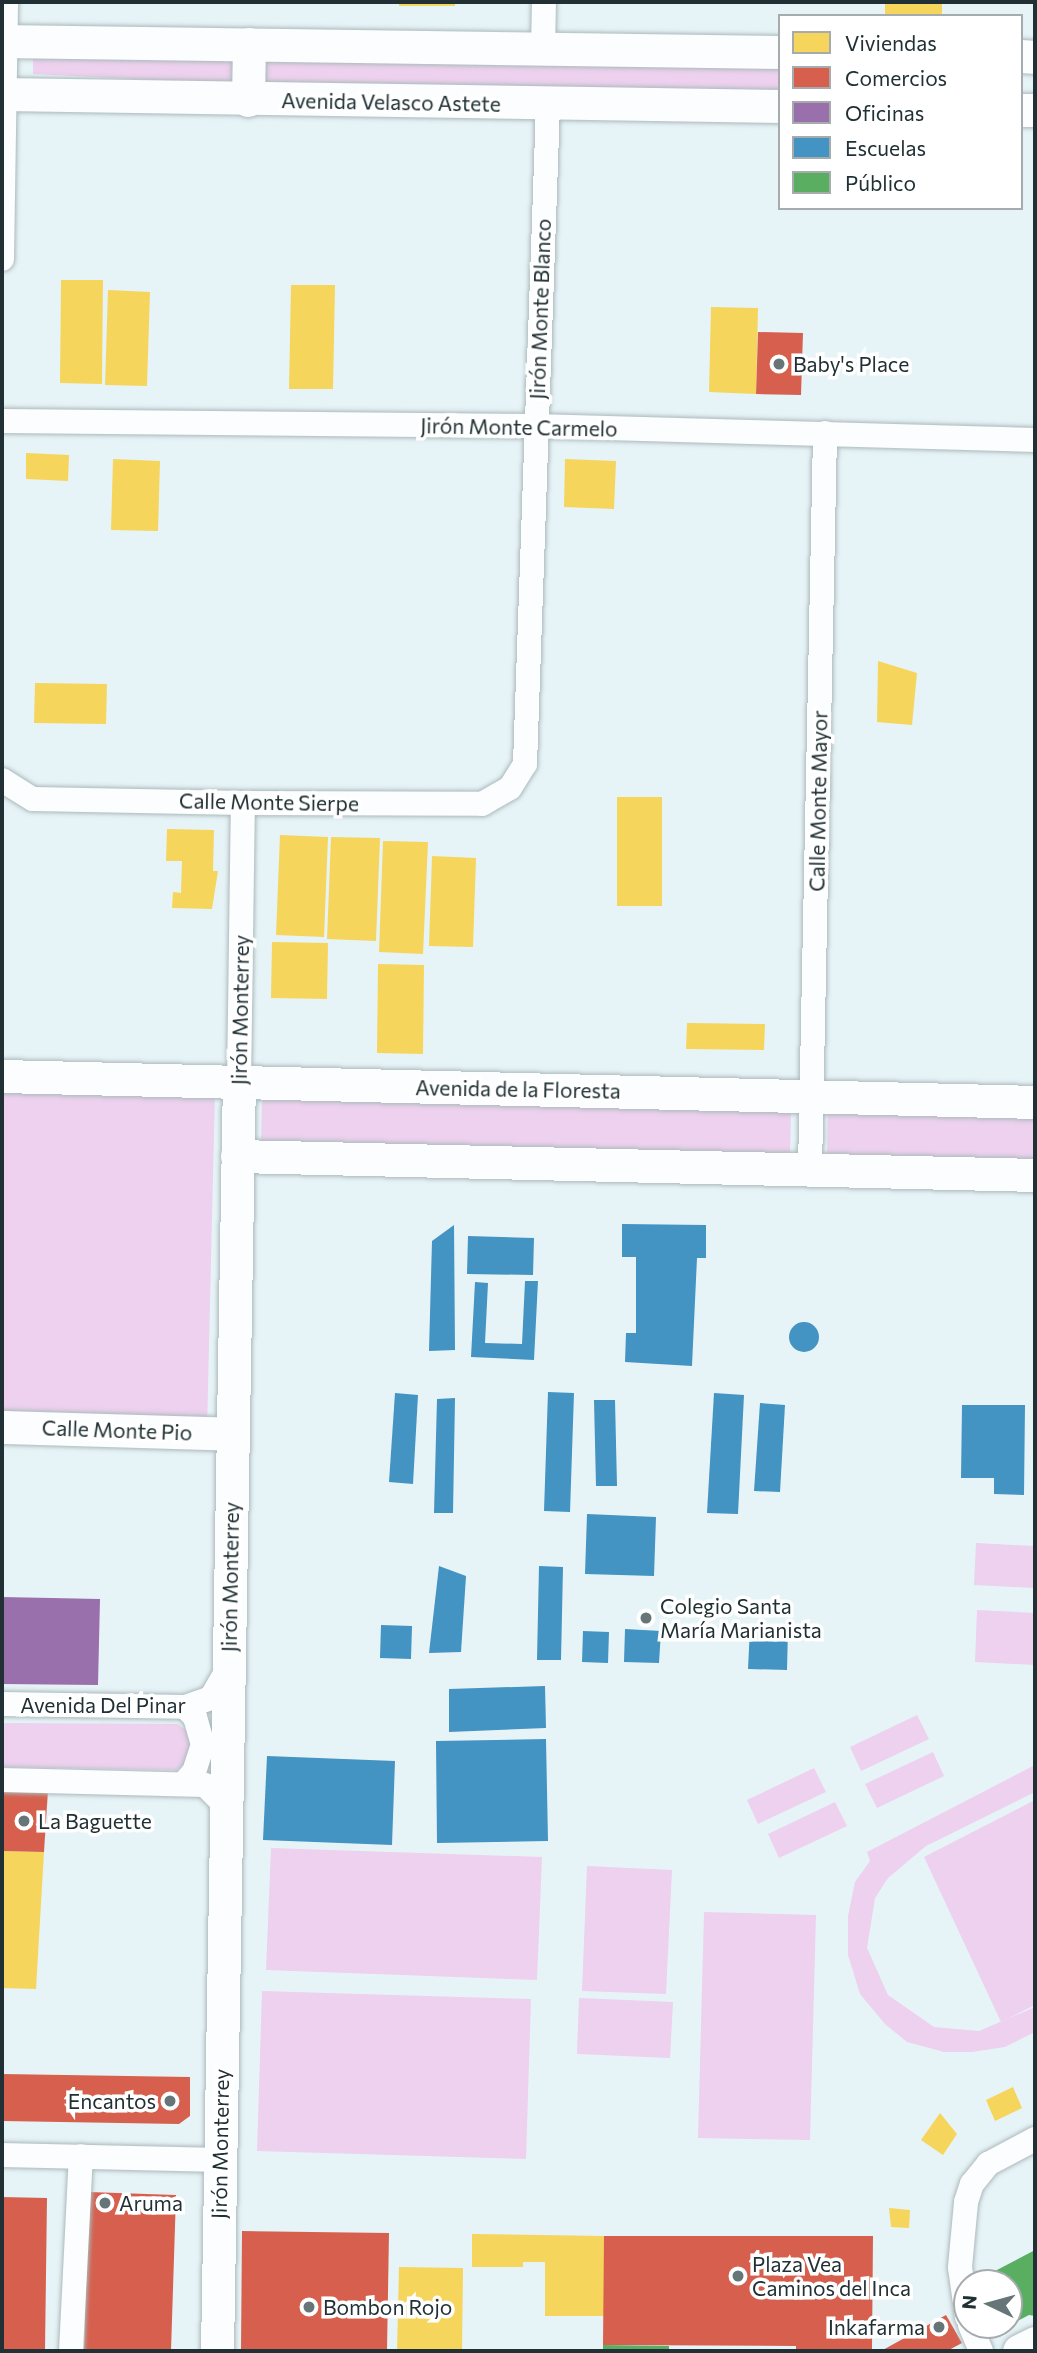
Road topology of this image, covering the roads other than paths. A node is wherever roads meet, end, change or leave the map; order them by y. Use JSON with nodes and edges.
{"nodes":[{"id":1,"x":6,"y":2,"type":"edge"},
{"id":2,"x":544,"y":2,"type":"edge"},
{"id":3,"x":4,"y":41,"type":"edge"},
{"id":4,"x":249,"y":44,"type":"junction"},
{"id":5,"x":543,"y":49,"type":"junction"},
{"id":6,"x":778,"y":52,"type":"edge"},
{"id":7,"x":4,"y":94,"type":"edge"},
{"id":8,"x":248,"y":100,"type":"junction"},
{"id":9,"x":548,"y":105,"type":"junction"},
{"id":10,"x":778,"y":106,"type":"edge"},
{"id":11,"x":2,"y":259,"type":"edge"},
{"id":12,"x":2,"y":421,"type":"edge"},
{"id":13,"x":535,"y":426,"type":"junction"},
{"id":14,"x":825,"y":433,"type":"junction"},
{"id":15,"x":1035,"y":440,"type":"edge"},
{"id":16,"x":526,"y":764,"type":"joint"},
{"id":17,"x":2,"y":780,"type":"edge"},
{"id":18,"x":243,"y":803,"type":"junction"},
{"id":19,"x":2,"y":1076,"type":"edge"},
{"id":20,"x":239,"y":1082,"type":"junction"},
{"id":21,"x":811,"y":1096,"type":"junction"},
{"id":22,"x":1035,"y":1102,"type":"edge"},
{"id":23,"x":237,"y":1156,"type":"junction"},
{"id":24,"x":810,"y":1169,"type":"junction"},
{"id":25,"x":1035,"y":1175,"type":"edge"},
{"id":26,"x":2,"y":1427,"type":"edge"},
{"id":27,"x":233,"y":1434,"type":"junction"},
{"id":28,"x":229,"y":1669,"type":"junction"},
{"id":29,"x":2,"y":1704,"type":"edge"},
{"id":30,"x":185,"y":1707,"type":"junction"},
{"id":31,"x":2,"y":1780,"type":"edge"},
{"id":32,"x":184,"y":1783,"type":"junction"},
{"id":33,"x":226,"y":1806,"type":"junction"},
{"id":34,"x":1035,"y":2139,"type":"edge"},
{"id":35,"x":2,"y":2155,"type":"edge"},
{"id":36,"x":81,"y":2156,"type":"junction"},
{"id":37,"x":220,"y":2160,"type":"junction"},
{"id":38,"x":960,"y":2269,"type":"edge"},
{"id":39,"x":1035,"y":2343,"type":"edge"},
{"id":40,"x":71,"y":2351,"type":"edge"},
{"id":41,"x":217,"y":2351,"type":"edge"},
{"id":42,"x":1018,"y":2351,"type":"edge"}],
"edges":[{"from":1,"to":3,"type":"street"},
{"from":2,"to":5,"type":"street"},
{"from":3,"to":4,"type":"street"},
{"from":3,"to":7,"type":"street"},
{"from":4,"to":5,"type":"street"},
{"from":4,"to":8,"type":"street"},
{"from":5,"to":6,"type":"street"},
{"from":7,"to":8,"type":"street","name":"Avenida Velasco Astete"},
{"from":7,"to":11,"type":"street"},
{"from":8,"to":9,"type":"street","name":"Avenida Velasco Astete"},
{"from":9,"to":10,"type":"street","name":"Avenida Velasco Astete"},
{"from":9,"to":13,"type":"street","name":"Jirón Monte Blanco"},
{"from":12,"to":13,"type":"street","name":"Jirón Monte Carmelo"},
{"from":13,"to":14,"type":"street","name":"Jirón Monte Carmelo"},
{"from":13,"to":16,"type":"street","name":"Jirón Monte Blanco"},
{"from":14,"to":15,"type":"street","name":"Jirón Monte Carmelo"},
{"from":14,"to":21,"type":"street","name":"Calle Monte Mayor"},
{"from":16,"to":18,"type":"street","name":"Calle Monte Sierpe"},
{"from":17,"to":18,"type":"street","name":"Calle Monte Sierpe"},
{"from":18,"to":20,"type":"street","name":"Jirón Monterrey"},
{"from":19,"to":20,"type":"street","name":"Avenida de la Floresta"},
{"from":20,"to":21,"type":"street","name":"Avenida de la Floresta"},
{"from":20,"to":23,"type":"street","name":"Jirón Monterrey"},
{"from":21,"to":22,"type":"street","name":"Avenida de la Floresta"},
{"from":21,"to":24,"type":"street","name":"Calle Monte Mayor"},
{"from":23,"to":24,"type":"street"},
{"from":23,"to":27,"type":"street","name":"Jirón Monterrey"},
{"from":24,"to":25,"type":"street"},
{"from":26,"to":27,"type":"street","name":"Calle Monte Pio"},
{"from":27,"to":28,"type":"street","name":"Jirón Monterrey"},
{"from":28,"to":30,"type":"street","name":"Avenida Del Pinar"},
{"from":28,"to":33,"type":"street","name":"Jirón Monterrey"},
{"from":29,"to":30,"type":"street","name":"Avenida Del Pinar"},
{"from":30,"to":32,"type":"street"},
{"from":31,"to":32,"type":"street"},
{"from":32,"to":33,"type":"street"},
{"from":33,"to":37,"type":"street","name":"Jirón Monterrey"},
{"from":34,"to":38,"type":"street"},
{"from":35,"to":36,"type":"street"},
{"from":36,"to":37,"type":"street"},
{"from":36,"to":40,"type":"street"},
{"from":37,"to":41,"type":"street","name":"Jirón Monterrey"},
{"from":39,"to":42,"type":"street"}]}
